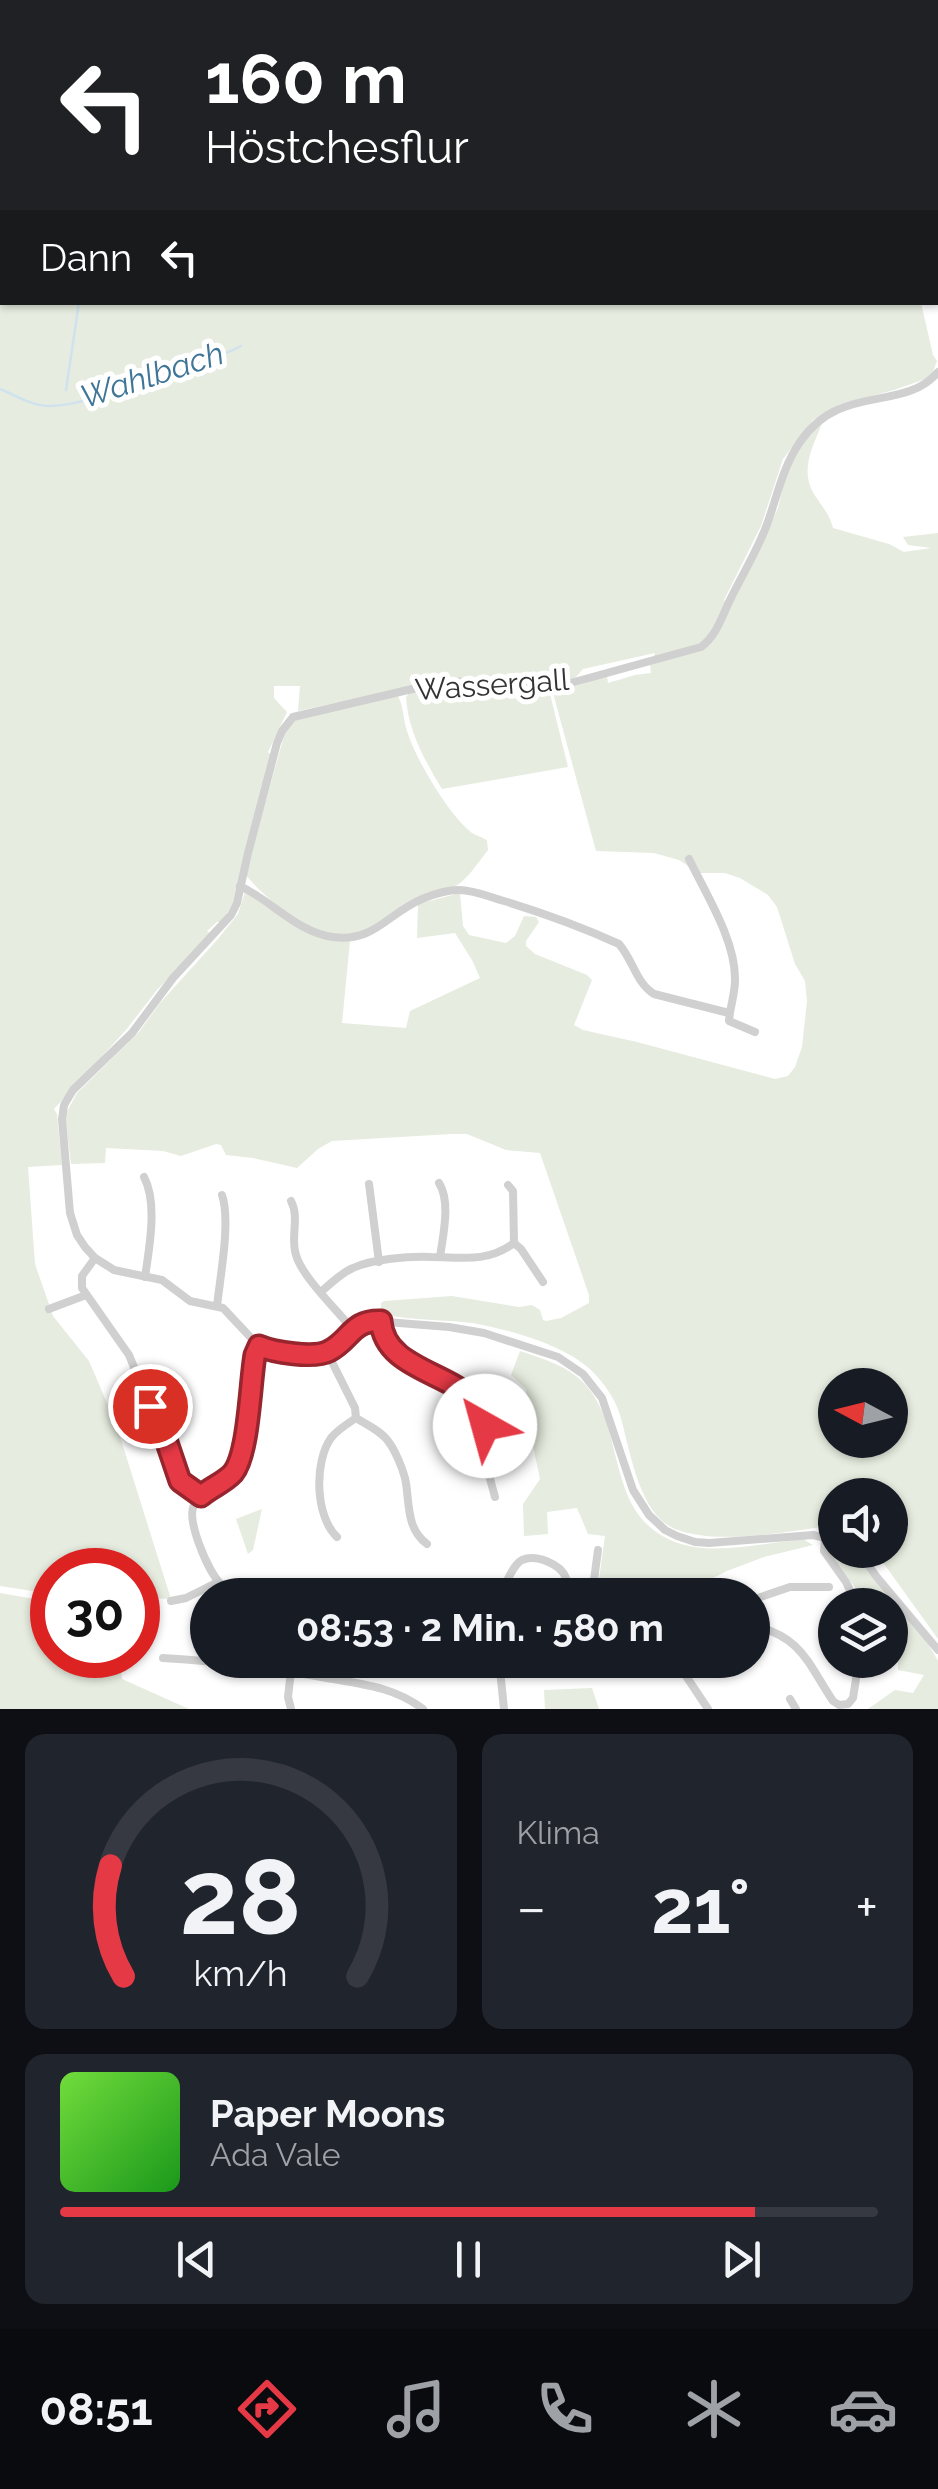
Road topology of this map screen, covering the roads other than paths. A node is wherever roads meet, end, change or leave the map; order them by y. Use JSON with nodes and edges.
{"nodes":[{"id":1,"x":938,"y":372,"type":"edge"},
{"id":2,"x":688,"y":860,"type":"dead end"},
{"id":3,"x":240,"y":886,"type":"junction"},
{"id":4,"x":729,"y":1013,"type":"junction"},
{"id":5,"x":755,"y":1032,"type":"dead end"},
{"id":6,"x":144,"y":1177,"type":"dead end"},
{"id":7,"x":439,"y":1182,"type":"dead end"},
{"id":8,"x":369,"y":1184,"type":"dead end"},
{"id":9,"x":508,"y":1184,"type":"dead end"},
{"id":10,"x":222,"y":1195,"type":"dead end"},
{"id":11,"x":291,"y":1201,"type":"dead end"},
{"id":12,"x":514,"y":1243,"type":"junction"},
{"id":13,"x":440,"y":1257,"type":"junction"},
{"id":14,"x":95,"y":1258,"type":"junction"},
{"id":15,"x":379,"y":1262,"type":"junction"},
{"id":16,"x":145,"y":1277,"type":"junction"},
{"id":17,"x":543,"y":1282,"type":"dead end"},
{"id":18,"x":321,"y":1292,"type":"junction"},
{"id":19,"x":86,"y":1295,"type":"junction"},
{"id":20,"x":217,"y":1306,"type":"junction"},
{"id":21,"x":49,"y":1310,"type":"dead end"},
{"id":22,"x":381,"y":1321,"type":"junction"},
{"id":23,"x":353,"y":1330,"type":"junction"},
{"id":24,"x":259,"y":1346,"type":"junction"},
{"id":25,"x":327,"y":1352,"type":"junction"},
{"id":26,"x":153,"y":1414,"type":"junction"},
{"id":27,"x":356,"y":1418,"type":"junction"},
{"id":28,"x":119,"y":1427,"type":"dead end"},
{"id":29,"x":201,"y":1496,"type":"junction"},
{"id":30,"x":495,"y":1497,"type":"dead end"},
{"id":31,"x":818,"y":1535,"type":"edge"},
{"id":32,"x":337,"y":1537,"type":"dead end"},
{"id":33,"x":427,"y":1544,"type":"dead end"},
{"id":34,"x":598,"y":1550,"type":"dead end"},
{"id":35,"x":871,"y":1568,"type":"edge"},
{"id":36,"x":216,"y":1578,"type":"edge"},
{"id":37,"x":509,"y":1578,"type":"edge"},
{"id":38,"x":565,"y":1578,"type":"edge"},
{"id":39,"x":594,"y":1578,"type":"edge"},
{"id":40,"x":830,"y":1586,"type":"dead end"},
{"id":41,"x":770,"y":1594,"type":"edge"},
{"id":42,"x":190,"y":1596,"type":"edge"},
{"id":43,"x":172,"y":1602,"type":"dead end"},
{"id":44,"x":770,"y":1630,"type":"edge"},
{"id":45,"x":938,"y":1650,"type":"edge"},
{"id":46,"x":162,"y":1658,"type":"dead end"},
{"id":47,"x":190,"y":1660,"type":"edge"},
{"id":48,"x":290,"y":1678,"type":"edge"},
{"id":49,"x":331,"y":1678,"type":"edge"},
{"id":50,"x":501,"y":1678,"type":"edge"},
{"id":51,"x":688,"y":1678,"type":"edge"},
{"id":52,"x":856,"y":1678,"type":"edge"},
{"id":53,"x":342,"y":1680,"type":"joint"},
{"id":54,"x":790,"y":1698,"type":"dead end"},
{"id":55,"x":291,"y":1709,"type":"edge"},
{"id":56,"x":423,"y":1709,"type":"edge"},
{"id":57,"x":504,"y":1709,"type":"edge"},
{"id":58,"x":708,"y":1709,"type":"edge"},
{"id":59,"x":796,"y":1709,"type":"edge"}],
"edges":[{"from":1,"to":3,"type":"street","name":"Wassergall"},
{"from":2,"to":4,"type":"street"},
{"from":3,"to":4,"type":"street"},
{"from":3,"to":14,"type":"street","name":"Wassergall"},
{"from":4,"to":5,"type":"street"},
{"from":6,"to":16,"type":"street"},
{"from":7,"to":13,"type":"street"},
{"from":8,"to":15,"type":"street"},
{"from":9,"to":12,"type":"street"},
{"from":10,"to":20,"type":"street"},
{"from":11,"to":18,"type":"street"},
{"from":12,"to":13,"type":"street"},
{"from":12,"to":17,"type":"street"},
{"from":13,"to":15,"type":"street"},
{"from":14,"to":16,"type":"street"},
{"from":14,"to":19,"type":"street"},
{"from":15,"to":18,"type":"street"},
{"from":16,"to":20,"type":"street"},
{"from":18,"to":23,"type":"street"},
{"from":19,"to":21,"type":"street"},
{"from":19,"to":26,"type":"street"},
{"from":20,"to":24,"type":"street"},
{"from":22,"to":23,"type":"street"},
{"from":22,"to":30,"type":"street"},
{"from":22,"to":31,"type":"street"},
{"from":23,"to":25,"type":"street"},
{"from":24,"to":25,"type":"street"},
{"from":24,"to":29,"type":"street"},
{"from":25,"to":27,"type":"street"},
{"from":26,"to":28,"type":"street"},
{"from":26,"to":29,"type":"street"},
{"from":27,"to":32,"type":"street"},
{"from":27,"to":33,"type":"street"},
{"from":29,"to":36,"type":"street"},
{"from":34,"to":39,"type":"street"},
{"from":35,"to":45,"type":"street"},
{"from":37,"to":38,"type":"street"},
{"from":40,"to":41,"type":"street"},
{"from":42,"to":43,"type":"street"},
{"from":44,"to":52,"type":"street"},
{"from":46,"to":47,"type":"street"},
{"from":48,"to":55,"type":"street"},
{"from":49,"to":53,"type":"street"},
{"from":50,"to":57,"type":"street"},
{"from":51,"to":58,"type":"street"},
{"from":53,"to":56,"type":"street"},
{"from":54,"to":59,"type":"street"}]}
